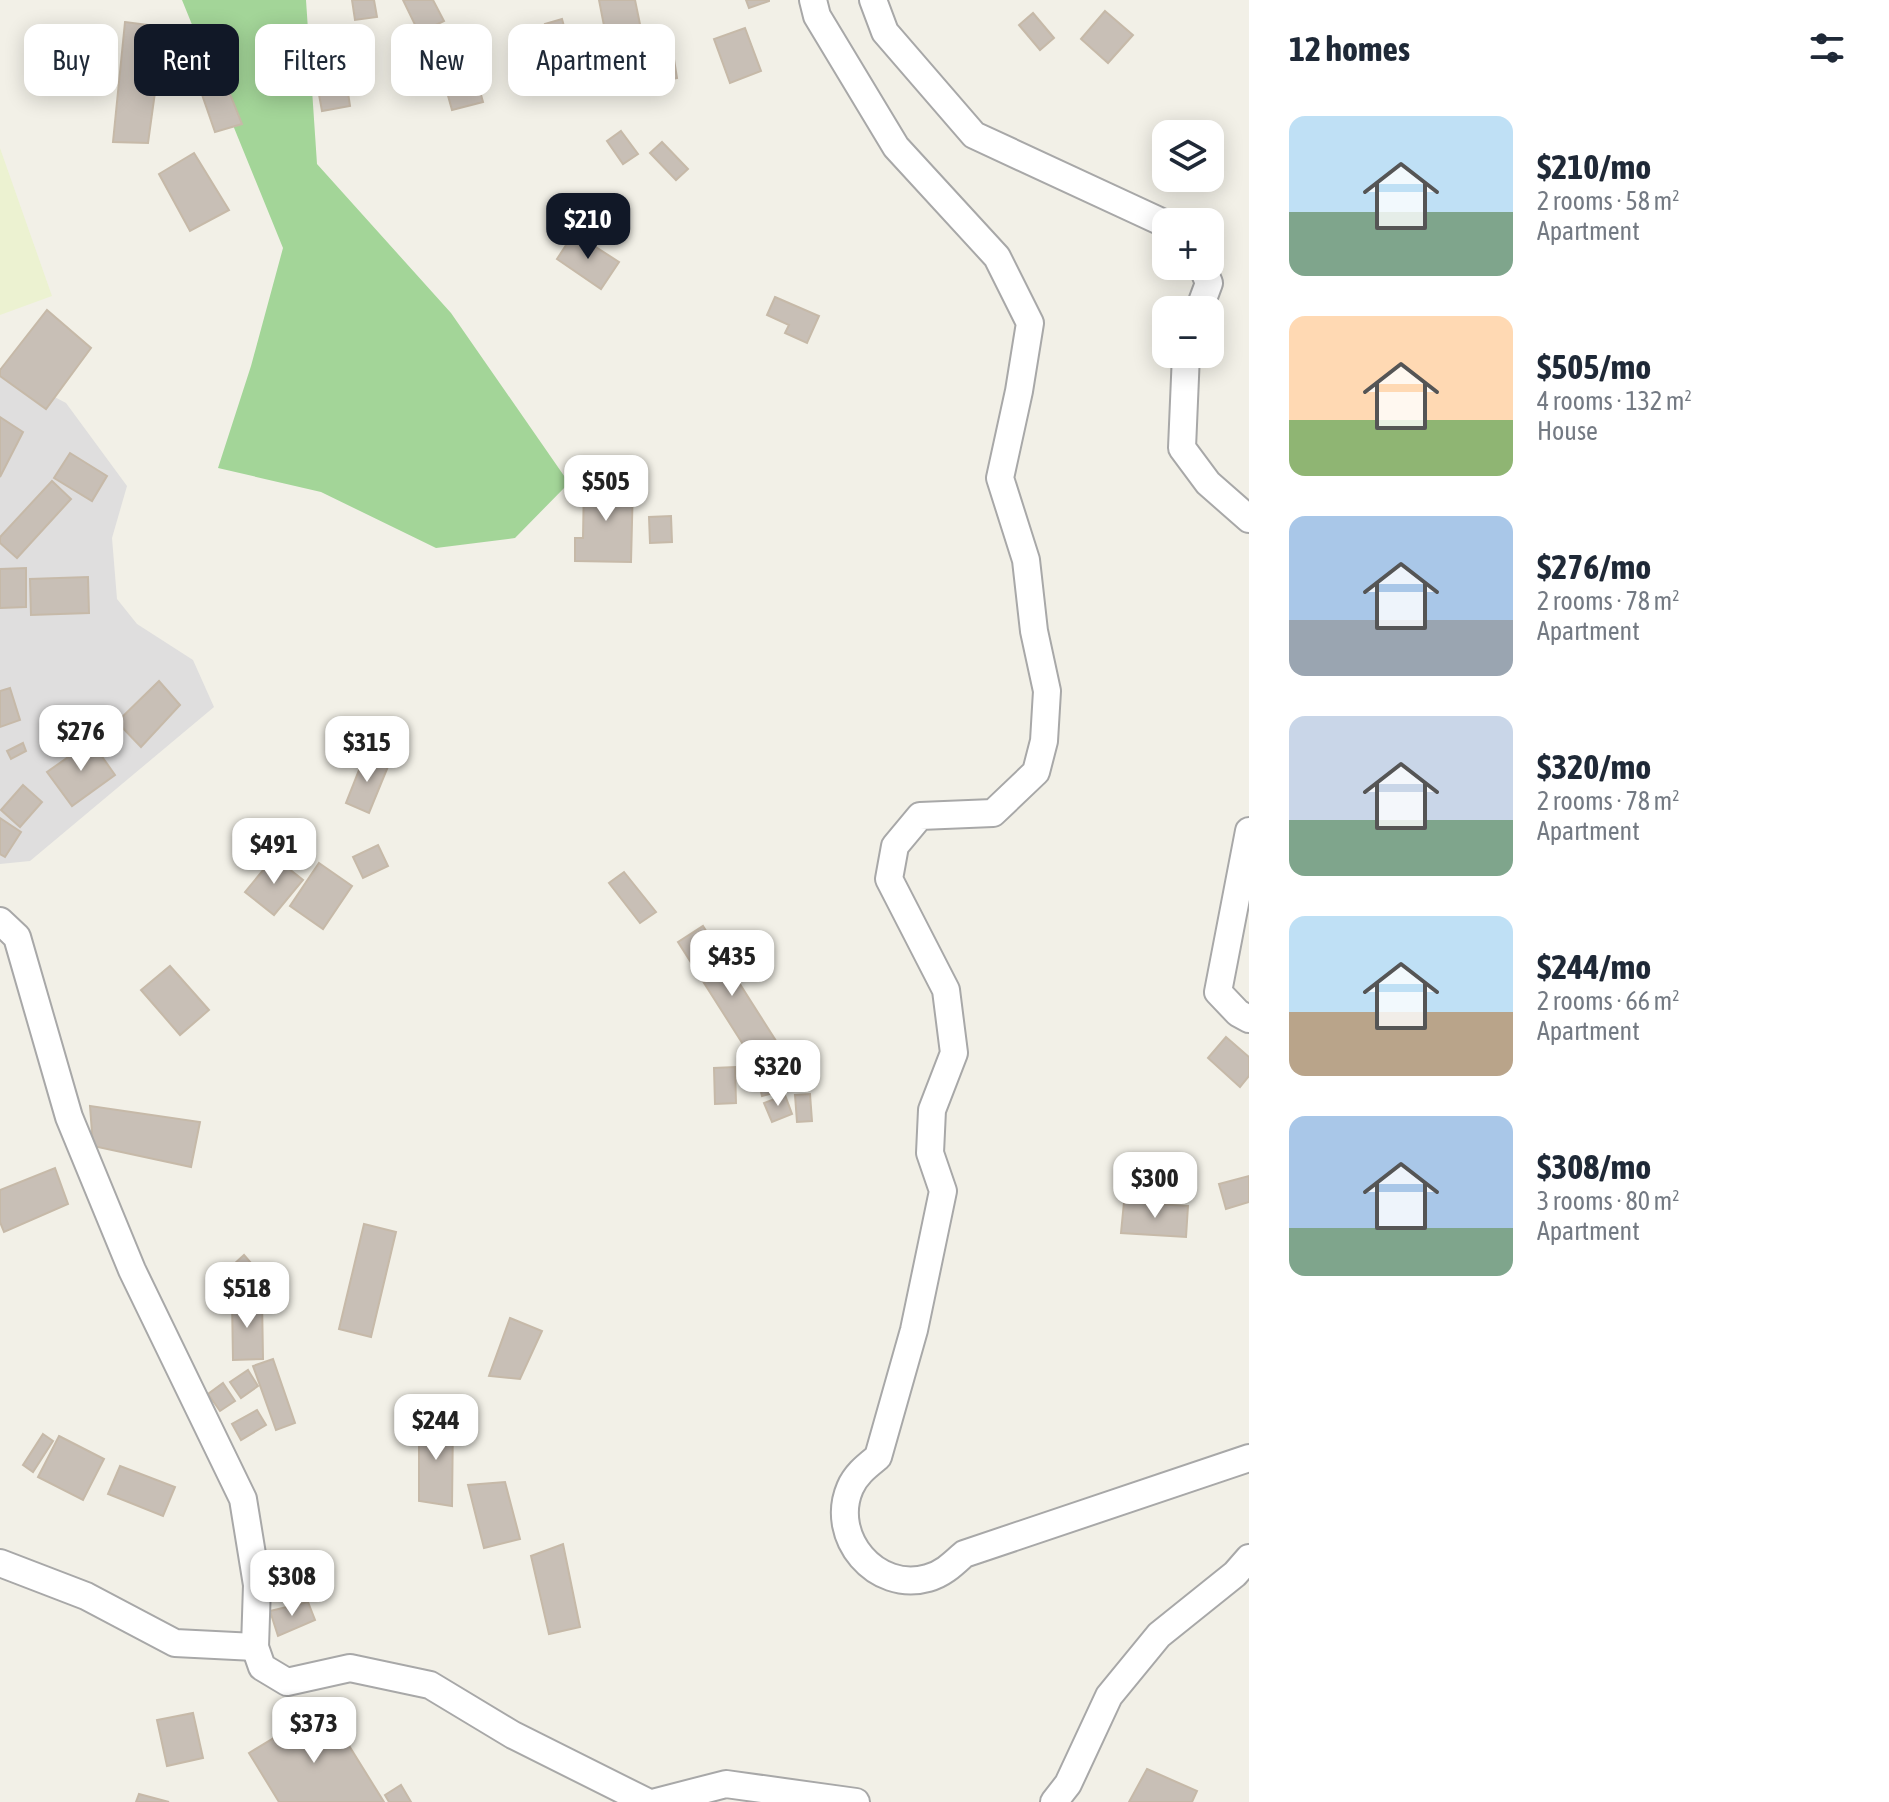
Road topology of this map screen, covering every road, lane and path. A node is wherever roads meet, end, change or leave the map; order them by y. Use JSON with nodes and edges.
{"nodes":[{"id":1,"x":813,"y":0,"type":"edge"},
{"id":2,"x":873,"y":0,"type":"edge"},
{"id":3,"x":1152,"y":218,"type":"edge"},
{"id":4,"x":1185,"y":368,"type":"edge"},
{"id":5,"x":1249,"y":519,"type":"edge"},
{"id":6,"x":1249,"y":831,"type":"edge"},
{"id":7,"x":0,"y":921,"type":"edge"},
{"id":8,"x":1249,"y":1019,"type":"edge"},
{"id":9,"x":1249,"y":1458,"type":"edge"},
{"id":10,"x":1249,"y":1558,"type":"edge"},
{"id":11,"x":0,"y":1563,"type":"edge"},
{"id":12,"x":255,"y":1647,"type":"junction"},
{"id":13,"x":647,"y":1802,"type":"edge"},
{"id":14,"x":656,"y":1802,"type":"edge"},
{"id":15,"x":856,"y":1802,"type":"edge"},
{"id":16,"x":1054,"y":1802,"type":"edge"}],
"edges":[{"from":1,"to":9,"type":"street"},
{"from":2,"to":3,"type":"street"},
{"from":4,"to":5,"type":"street"},
{"from":6,"to":8,"type":"street"},
{"from":7,"to":12,"type":"street"},
{"from":10,"to":16,"type":"street"},
{"from":11,"to":12,"type":"street"},
{"from":12,"to":13,"type":"street"},
{"from":14,"to":15,"type":"street"}]}
